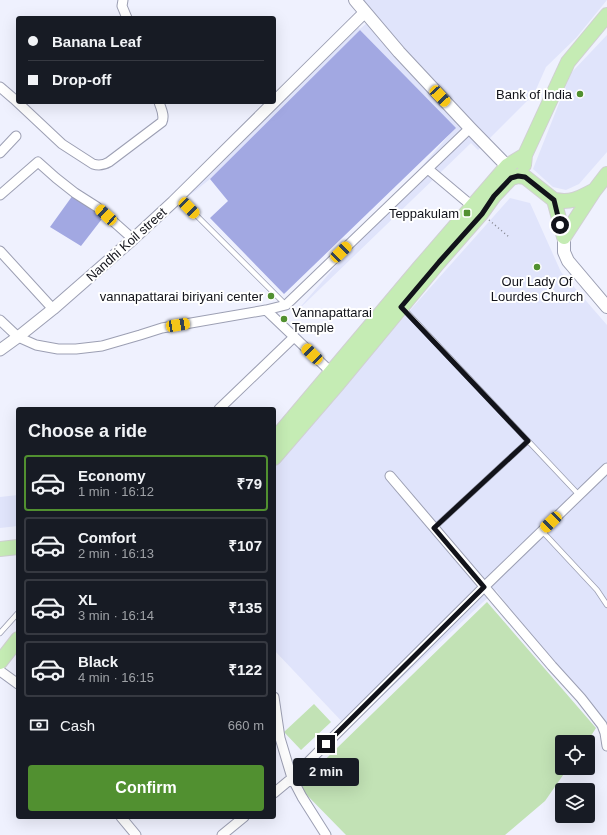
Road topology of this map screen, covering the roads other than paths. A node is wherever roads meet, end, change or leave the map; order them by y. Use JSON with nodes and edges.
{"nodes":[{"id":1,"x":124,"y":0,"type":"edge"},
{"id":2,"x":355,"y":0,"type":"edge"},
{"id":3,"x":365,"y":12,"type":"junction"},
{"id":4,"x":607,"y":15,"type":"edge"},
{"id":5,"x":126,"y":16,"type":"edge"},
{"id":6,"x":0,"y":87,"type":"edge"},
{"id":7,"x":16,"y":100,"type":"edge"},
{"id":8,"x":276,"y":100,"type":"edge"},
{"id":9,"x":20,"y":104,"type":"edge"},
{"id":10,"x":160,"y":104,"type":"edge"},
{"id":11,"x":272,"y":104,"type":"edge"},
{"id":12,"x":470,"y":128,"type":"junction"},
{"id":13,"x":16,"y":136,"type":"dead end"},
{"id":14,"x":0,"y":153,"type":"edge"},
{"id":15,"x":525,"y":156,"type":"junction"},
{"id":16,"x":507,"y":166,"type":"junction"},
{"id":17,"x":428,"y":169,"type":"junction"},
{"id":18,"x":607,"y":174,"type":"edge"},
{"id":19,"x":525,"y":177,"type":"junction"},
{"id":20,"x":594,"y":191,"type":"junction"},
{"id":21,"x":0,"y":195,"type":"edge"},
{"id":22,"x":178,"y":197,"type":"junction"},
{"id":23,"x":554,"y":200,"type":"junction"},
{"id":24,"x":477,"y":210,"type":"junction"},
{"id":25,"x":564,"y":237,"type":"junction"},
{"id":26,"x":133,"y":239,"type":"junction"},
{"id":27,"x":0,"y":251,"type":"edge"},
{"id":28,"x":286,"y":305,"type":"junction"},
{"id":29,"x":401,"y":307,"type":"junction"},
{"id":30,"x":607,"y":308,"type":"edge"},
{"id":31,"x":53,"y":310,"type":"junction"},
{"id":32,"x":266,"y":310,"type":"junction"},
{"id":33,"x":0,"y":320,"type":"edge"},
{"id":34,"x":294,"y":336,"type":"junction"},
{"id":35,"x":18,"y":337,"type":"junction"},
{"id":36,"x":0,"y":350,"type":"edge"},
{"id":37,"x":331,"y":372,"type":"junction"},
{"id":38,"x":221,"y":407,"type":"edge"},
{"id":39,"x":276,"y":438,"type":"edge"},
{"id":40,"x":528,"y":441,"type":"junction"},
{"id":41,"x":276,"y":456,"type":"edge"},
{"id":42,"x":607,"y":468,"type":"edge"},
{"id":43,"x":390,"y":476,"type":"dead end"},
{"id":44,"x":579,"y":495,"type":"junction"},
{"id":45,"x":434,"y":528,"type":"junction"},
{"id":46,"x":542,"y":531,"type":"junction"},
{"id":47,"x":16,"y":547,"type":"edge"},
{"id":48,"x":0,"y":549,"type":"edge"},
{"id":49,"x":484,"y":587,"type":"junction"},
{"id":50,"x":607,"y":605,"type":"edge"},
{"id":51,"x":16,"y":615,"type":"edge"},
{"id":52,"x":0,"y":633,"type":"edge"},
{"id":53,"x":16,"y":642,"type":"edge"},
{"id":54,"x":0,"y":662,"type":"edge"},
{"id":55,"x":0,"y":671,"type":"edge"},
{"id":56,"x":16,"y":683,"type":"edge"},
{"id":57,"x":276,"y":711,"type":"edge"},
{"id":58,"x":607,"y":746,"type":"edge"},
{"id":59,"x":292,"y":778,"type":"junction"},
{"id":60,"x":276,"y":790,"type":"edge"},
{"id":61,"x":123,"y":819,"type":"edge"},
{"id":62,"x":242,"y":819,"type":"edge"},
{"id":63,"x":136,"y":835,"type":"edge"},
{"id":64,"x":222,"y":835,"type":"edge"},
{"id":65,"x":326,"y":835,"type":"edge"}],
"edges":[{"from":1,"to":5,"type":"street"},
{"from":2,"to":3,"type":"main road"},
{"from":3,"to":8,"type":"street","name":"Nandhi Koil street"},
{"from":3,"to":12,"type":"main road"},
{"from":4,"to":15,"type":"main road"},
{"from":6,"to":7,"type":"street"},
{"from":9,"to":10,"type":"street"},
{"from":11,"to":22,"type":"street","name":"Nandhi Koil street"},
{"from":12,"to":16,"type":"main road"},
{"from":12,"to":17,"type":"street"},
{"from":13,"to":14,"type":"street"},
{"from":15,"to":16,"type":"main road"},
{"from":15,"to":19,"type":"main road"},
{"from":16,"to":24,"type":"main road"},
{"from":17,"to":24,"type":"street"},
{"from":17,"to":28,"type":"street"},
{"from":18,"to":20,"type":"main road"},
{"from":19,"to":23,"type":"main road"},
{"from":19,"to":24,"type":"main road"},
{"from":20,"to":23,"type":"main road"},
{"from":20,"to":25,"type":"main road"},
{"from":21,"to":26,"type":"street"},
{"from":22,"to":26,"type":"street","name":"Nandhi Koil street"},
{"from":22,"to":28,"type":"lane"},
{"from":23,"to":25,"type":"main road"},
{"from":24,"to":29,"type":"main road"},
{"from":24,"to":37,"type":"main road"},
{"from":25,"to":30,"type":"main road"},
{"from":26,"to":31,"type":"street","name":"Nandhi Koil street"},
{"from":27,"to":31,"type":"street"},
{"from":28,"to":32,"type":"street"},
{"from":29,"to":40,"type":"lane"},
{"from":29,"to":41,"type":"main road"},
{"from":31,"to":35,"type":"street","name":"Nandhi Koil street"},
{"from":32,"to":34,"type":"street"},
{"from":32,"to":35,"type":"street"},
{"from":33,"to":35,"type":"street"},
{"from":34,"to":37,"type":"street"},
{"from":34,"to":38,"type":"street"},
{"from":35,"to":36,"type":"street","name":"Nandhi Koil street"},
{"from":37,"to":39,"type":"main road"},
{"from":40,"to":44,"type":"lane"},
{"from":40,"to":45,"type":"lane"},
{"from":42,"to":44,"type":"street"},
{"from":43,"to":45,"type":"street"},
{"from":44,"to":46,"type":"street"},
{"from":45,"to":49,"type":"street"},
{"from":46,"to":49,"type":"street"},
{"from":46,"to":50,"type":"lane"},
{"from":47,"to":48,"type":"main road"},
{"from":49,"to":58,"type":"street"},
{"from":49,"to":59,"type":"street"},
{"from":51,"to":52,"type":"lane"},
{"from":53,"to":54,"type":"main road"},
{"from":55,"to":56,"type":"street"},
{"from":57,"to":59,"type":"street"},
{"from":59,"to":60,"type":"street"},
{"from":59,"to":65,"type":"street"},
{"from":61,"to":63,"type":"street"},
{"from":62,"to":64,"type":"street"}]}
